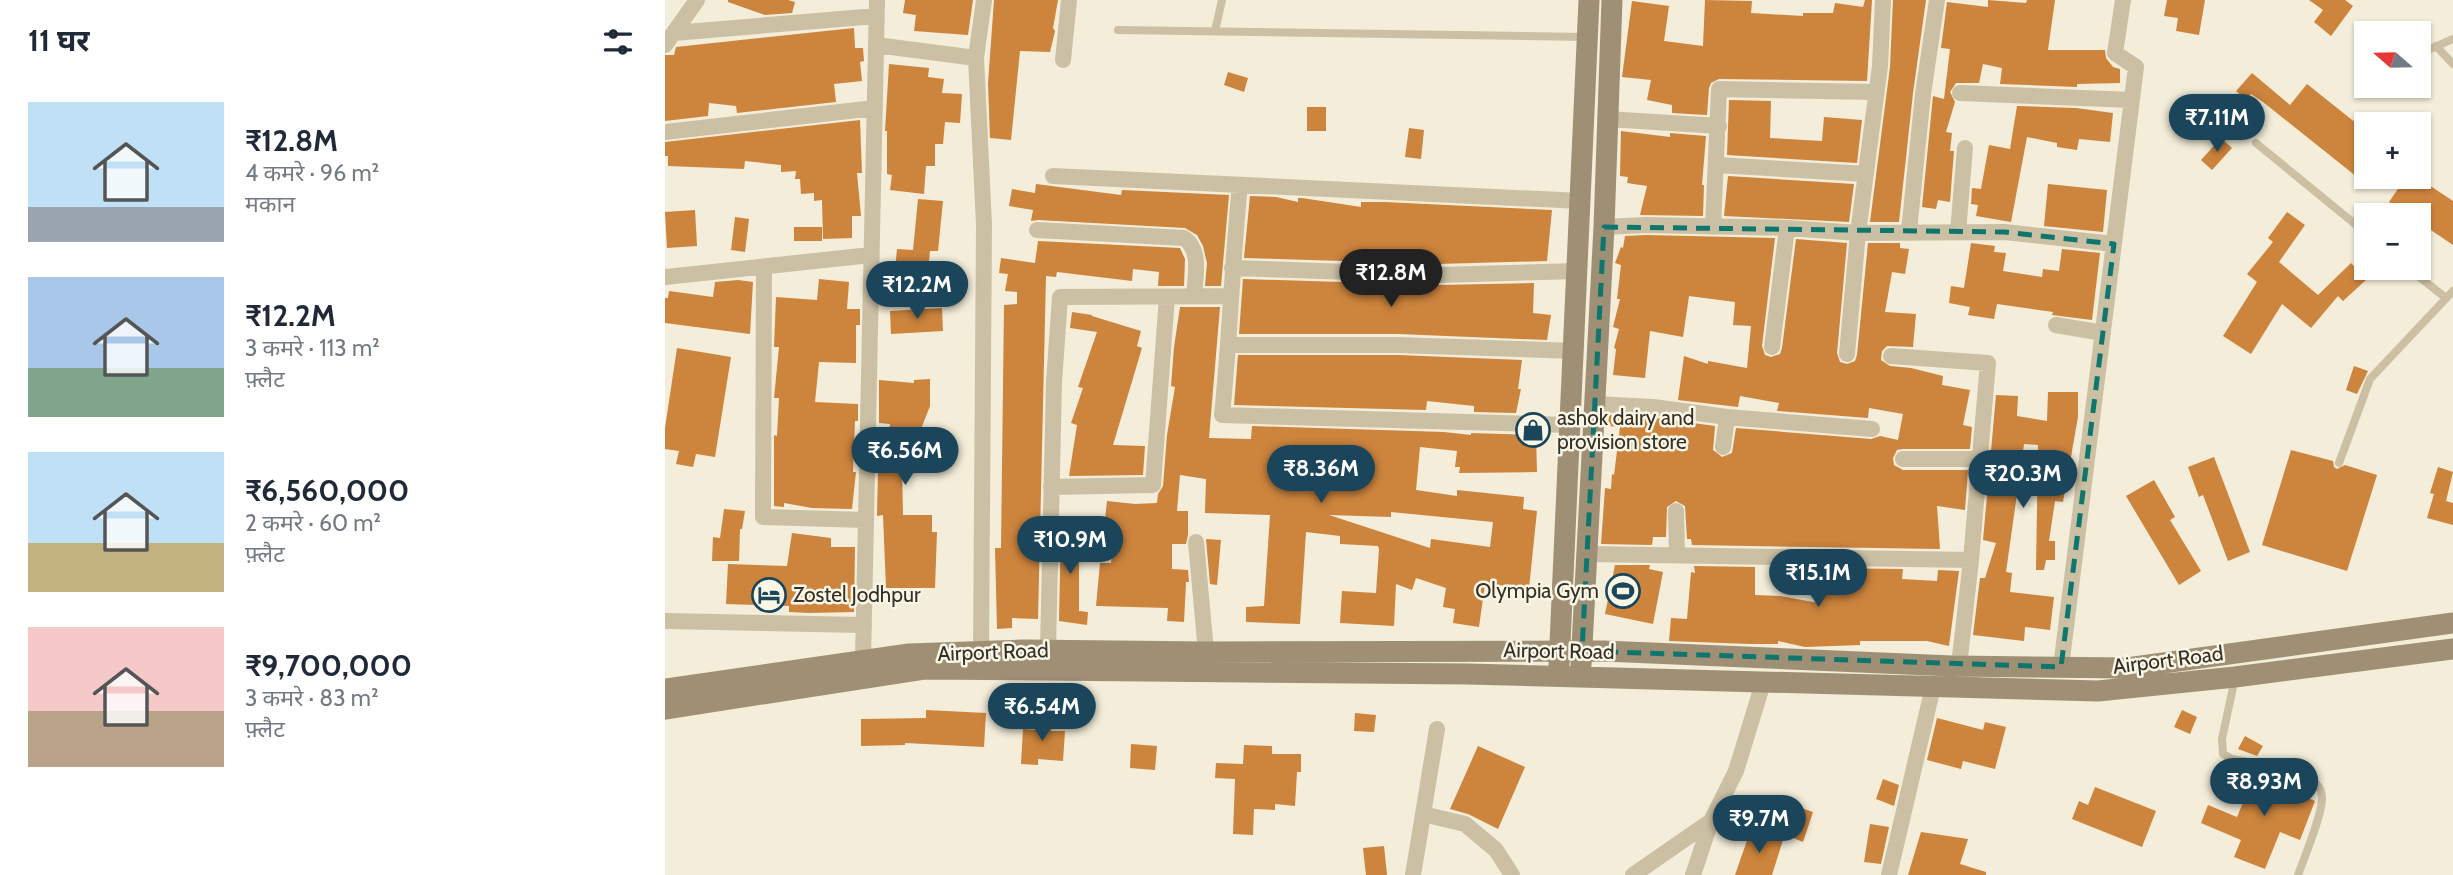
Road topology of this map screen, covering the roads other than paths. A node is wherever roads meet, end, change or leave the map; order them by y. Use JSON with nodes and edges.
{"nodes":[{"id":1,"x":698,"y":0,"type":"edge"},
{"id":2,"x":984,"y":0,"type":"edge"},
{"id":3,"x":1069,"y":0,"type":"edge"},
{"id":4,"x":1222,"y":0,"type":"edge"},
{"id":5,"x":1589,"y":0,"type":"edge"},
{"id":6,"x":1612,"y":0,"type":"edge"},
{"id":7,"x":1882,"y":0,"type":"edge"},
{"id":8,"x":1937,"y":0,"type":"edge"},
{"id":9,"x":2123,"y":0,"type":"edge"},
{"id":10,"x":876,"y":8,"type":"edge"},
{"id":11,"x":1118,"y":30,"type":"dead end"},
{"id":12,"x":1215,"y":30,"type":"junction"},
{"id":13,"x":1588,"y":37,"type":"junction"},
{"id":14,"x":669,"y":39,"type":"edge"},
{"id":15,"x":2453,"y":39,"type":"edge"},
{"id":16,"x":876,"y":46,"type":"junction"},
{"id":17,"x":2436,"y":46,"type":"junction"},
{"id":18,"x":2431,"y":48,"type":"edge"},
{"id":19,"x":976,"y":58,"type":"junction"},
{"id":20,"x":1063,"y":60,"type":"dead end"},
{"id":21,"x":2453,"y":64,"type":"edge"},
{"id":22,"x":1876,"y":92,"type":"junction"},
{"id":23,"x":1960,"y":93,"type":"dead end"},
{"id":24,"x":2132,"y":100,"type":"junction"},
{"id":25,"x":874,"y":108,"type":"junction"},
{"id":26,"x":1607,"y":119,"type":"junction"},
{"id":27,"x":1719,"y":126,"type":"junction"},
{"id":28,"x":665,"y":132,"type":"edge"},
{"id":29,"x":2256,"y":143,"type":"dead end"},
{"id":30,"x":1965,"y":148,"type":"dead end"},
{"id":31,"x":1717,"y":165,"type":"junction"},
{"id":32,"x":1866,"y":174,"type":"junction"},
{"id":33,"x":1053,"y":176,"type":"dead end"},
{"id":34,"x":1240,"y":185,"type":"junction"},
{"id":35,"x":1581,"y":201,"type":"junction"},
{"id":36,"x":2354,"y":223,"type":"edge"},
{"id":37,"x":1604,"y":227,"type":"junction"},
{"id":38,"x":1713,"y":227,"type":"junction"},
{"id":39,"x":1787,"y":228,"type":"junction"},
{"id":40,"x":1037,"y":230,"type":"dead end"},
{"id":41,"x":1909,"y":231,"type":"junction"},
{"id":42,"x":1958,"y":232,"type":"junction"},
{"id":43,"x":1858,"y":233,"type":"junction"},
{"id":44,"x":2114,"y":244,"type":"junction"},
{"id":45,"x":871,"y":255,"type":"junction"},
{"id":46,"x":764,"y":267,"type":"junction"},
{"id":47,"x":1232,"y":268,"type":"junction"},
{"id":48,"x":1578,"y":271,"type":"junction"},
{"id":49,"x":665,"y":277,"type":"edge"},
{"id":50,"x":2423,"y":280,"type":"edge"},
{"id":51,"x":2453,"y":291,"type":"edge"},
{"id":52,"x":1194,"y":296,"type":"junction"},
{"id":53,"x":1230,"y":296,"type":"junction"},
{"id":54,"x":1167,"y":297,"type":"junction"},
{"id":55,"x":2446,"y":298,"type":"junction"},
{"id":56,"x":2056,"y":325,"type":"dead end"},
{"id":57,"x":2102,"y":332,"type":"junction"},
{"id":58,"x":1229,"y":345,"type":"junction"},
{"id":59,"x":1772,"y":347,"type":"dead end"},
{"id":60,"x":1575,"y":351,"type":"junction"},
{"id":61,"x":1847,"y":354,"type":"dead end"},
{"id":62,"x":1891,"y":356,"type":"dead end"},
{"id":63,"x":1595,"y":404,"type":"junction"},
{"id":64,"x":1727,"y":417,"type":"junction"},
{"id":65,"x":1571,"y":425,"type":"junction"},
{"id":66,"x":1872,"y":429,"type":"dead end"},
{"id":67,"x":1723,"y":447,"type":"dead end"},
{"id":68,"x":1903,"y":459,"type":"dead end"},
{"id":69,"x":1980,"y":459,"type":"junction"},
{"id":70,"x":2339,"y":463,"type":"dead end"},
{"id":71,"x":1051,"y":487,"type":"junction"},
{"id":72,"x":1676,"y":511,"type":"dead end"},
{"id":73,"x":866,"y":520,"type":"junction"},
{"id":74,"x":1196,"y":542,"type":"dead end"},
{"id":75,"x":1587,"y":554,"type":"junction"},
{"id":76,"x":1677,"y":555,"type":"junction"},
{"id":77,"x":1971,"y":560,"type":"junction"},
{"id":78,"x":665,"y":621,"type":"edge"},
{"id":79,"x":2453,"y":623,"type":"edge"},
{"id":80,"x":864,"y":625,"type":"junction"},
{"id":81,"x":2453,"y":649,"type":"edge"},
{"id":82,"x":1048,"y":650,"type":"junction"},
{"id":83,"x":1559,"y":651,"type":"junction"},
{"id":84,"x":1581,"y":651,"type":"junction"},
{"id":85,"x":981,"y":652,"type":"junction"},
{"id":86,"x":1206,"y":652,"type":"junction"},
{"id":87,"x":863,"y":660,"type":"junction"},
{"id":88,"x":1959,"y":666,"type":"junction"},
{"id":89,"x":2061,"y":667,"type":"junction"},
{"id":90,"x":1569,"y":677,"type":"junction"},
{"id":91,"x":2235,"y":677,"type":"junction"},
{"id":92,"x":1763,"y":683,"type":"junction"},
{"id":93,"x":1933,"y":687,"type":"junction"},
{"id":94,"x":665,"y":689,"type":"edge"},
{"id":95,"x":665,"y":709,"type":"edge"},
{"id":96,"x":1437,"y":729,"type":"dead end"},
{"id":97,"x":1423,"y":814,"type":"junction"},
{"id":98,"x":1711,"y":821,"type":"junction"},
{"id":99,"x":1413,"y":875,"type":"edge"},
{"id":100,"x":1512,"y":875,"type":"edge"},
{"id":101,"x":1633,"y":875,"type":"edge"},
{"id":102,"x":1693,"y":875,"type":"edge"},
{"id":103,"x":1889,"y":875,"type":"edge"},
{"id":104,"x":2298,"y":875,"type":"edge"}],
"edges":[{"from":1,"to":14,"type":"street"},
{"from":2,"to":19,"type":"street"},
{"from":3,"to":20,"type":"street"},
{"from":4,"to":12,"type":"lane"},
{"from":5,"to":13,"type":"main road"},
{"from":6,"to":26,"type":"main road"},
{"from":7,"to":22,"type":"street"},
{"from":8,"to":41,"type":"street"},
{"from":9,"to":24,"type":"street"},
{"from":10,"to":14,"type":"street"},
{"from":10,"to":16,"type":"street"},
{"from":11,"to":12,"type":"lane"},
{"from":12,"to":13,"type":"lane"},
{"from":13,"to":35,"type":"main road"},
{"from":15,"to":17,"type":"lane"},
{"from":16,"to":19,"type":"street"},
{"from":16,"to":25,"type":"street"},
{"from":17,"to":18,"type":"lane"},
{"from":17,"to":21,"type":"lane"},
{"from":19,"to":85,"type":"street"},
{"from":22,"to":27,"type":"street"},
{"from":22,"to":32,"type":"street"},
{"from":23,"to":24,"type":"street"},
{"from":24,"to":44,"type":"street"},
{"from":25,"to":28,"type":"street"},
{"from":25,"to":45,"type":"street"},
{"from":26,"to":27,"type":"street"},
{"from":26,"to":37,"type":"main road"},
{"from":27,"to":31,"type":"street"},
{"from":29,"to":36,"type":"lane"},
{"from":30,"to":42,"type":"street"},
{"from":31,"to":32,"type":"street"},
{"from":31,"to":38,"type":"street"},
{"from":32,"to":43,"type":"street"},
{"from":33,"to":34,"type":"street"},
{"from":34,"to":35,"type":"street"},
{"from":34,"to":47,"type":"street"},
{"from":35,"to":48,"type":"main road"},
{"from":37,"to":38,"type":"street"},
{"from":37,"to":63,"type":"main road"},
{"from":38,"to":39,"type":"street"},
{"from":39,"to":43,"type":"street"},
{"from":39,"to":59,"type":"street"},
{"from":40,"to":52,"type":"street"},
{"from":41,"to":42,"type":"street"},
{"from":41,"to":43,"type":"street"},
{"from":42,"to":44,"type":"street"},
{"from":43,"to":61,"type":"street"},
{"from":44,"to":57,"type":"street"},
{"from":45,"to":46,"type":"street"},
{"from":45,"to":73,"type":"street"},
{"from":46,"to":49,"type":"street"},
{"from":46,"to":73,"type":"street"},
{"from":47,"to":48,"type":"street"},
{"from":47,"to":53,"type":"street"},
{"from":48,"to":60,"type":"main road"},
{"from":50,"to":55,"type":"lane"},
{"from":51,"to":55,"type":"lane"},
{"from":52,"to":53,"type":"street"},
{"from":52,"to":54,"type":"street"},
{"from":53,"to":58,"type":"street"},
{"from":54,"to":71,"type":"street"},
{"from":54,"to":71,"type":"street"},
{"from":55,"to":70,"type":"lane"},
{"from":56,"to":57,"type":"street"},
{"from":57,"to":89,"type":"street"},
{"from":58,"to":60,"type":"street"},
{"from":58,"to":65,"type":"street"},
{"from":60,"to":65,"type":"main road"},
{"from":62,"to":69,"type":"street"},
{"from":63,"to":64,"type":"street"},
{"from":63,"to":75,"type":"main road"},
{"from":64,"to":66,"type":"street"},
{"from":64,"to":67,"type":"street"},
{"from":65,"to":83,"type":"main road"},
{"from":68,"to":69,"type":"street"},
{"from":69,"to":77,"type":"street"},
{"from":71,"to":82,"type":"street"},
{"from":72,"to":76,"type":"street"},
{"from":73,"to":80,"type":"street"},
{"from":74,"to":86,"type":"street"},
{"from":75,"to":76,"type":"street"},
{"from":75,"to":84,"type":"main road"},
{"from":76,"to":77,"type":"street"},
{"from":77,"to":88,"type":"street"},
{"from":78,"to":80,"type":"street"},
{"from":79,"to":89,"type":"main road","name":"Airport Road"},
{"from":80,"to":87,"type":"street"},
{"from":81,"to":91,"type":"main road","name":"Airport Road"},
{"from":82,"to":85,"type":"main road","name":"Airport Road"},
{"from":82,"to":86,"type":"main road","name":"Airport Road"},
{"from":83,"to":84,"type":"main road","name":"Airport Road"},
{"from":83,"to":86,"type":"main road","name":"Airport Road"},
{"from":83,"to":90,"type":"main road"},
{"from":84,"to":88,"type":"main road","name":"Airport Road"},
{"from":84,"to":90,"type":"main road"},
{"from":85,"to":87,"type":"main road","name":"Airport Road"},
{"from":87,"to":94,"type":"main road","name":"Airport Road"},
{"from":88,"to":89,"type":"main road","name":"Airport Road"},
{"from":90,"to":92,"type":"main road","name":"Airport Road"},
{"from":90,"to":95,"type":"main road","name":"Airport Road"},
{"from":91,"to":93,"type":"main road","name":"Airport Road"},
{"from":91,"to":104,"type":"lane"},
{"from":92,"to":93,"type":"main road","name":"Airport Road"},
{"from":92,"to":98,"type":"street"},
{"from":93,"to":103,"type":"street"},
{"from":96,"to":97,"type":"street"},
{"from":97,"to":99,"type":"street"},
{"from":97,"to":100,"type":"street"},
{"from":98,"to":101,"type":"street"},
{"from":98,"to":102,"type":"street"}]}
